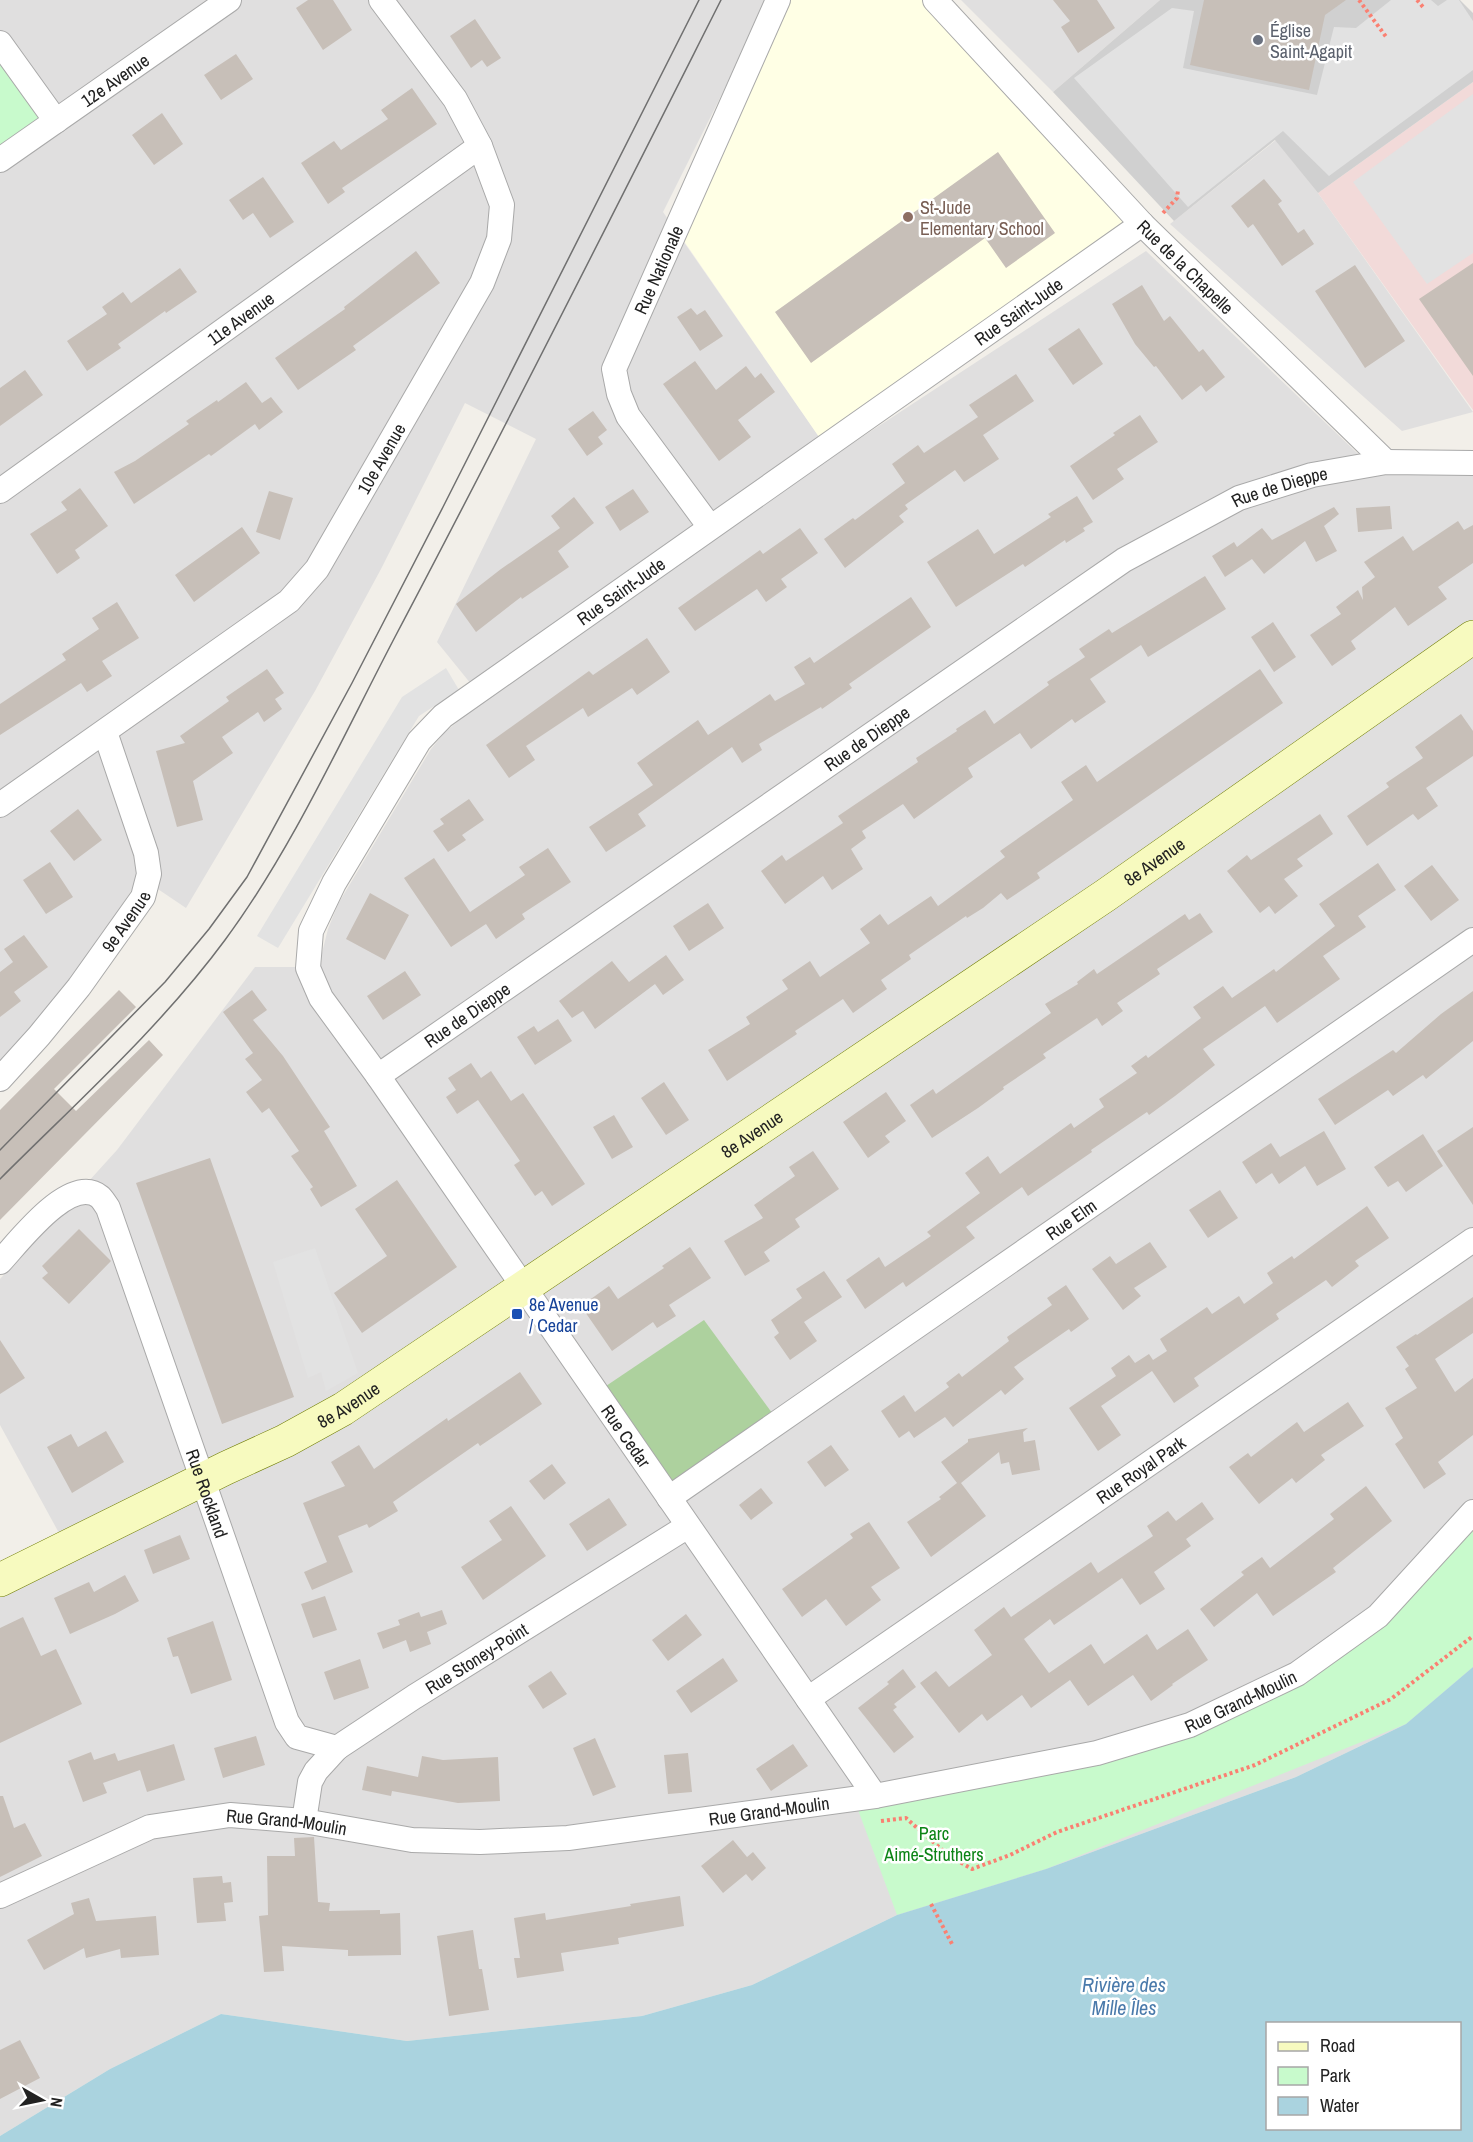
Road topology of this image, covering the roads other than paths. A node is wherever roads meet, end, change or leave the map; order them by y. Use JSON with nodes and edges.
{"nodes":[{"id":1,"x":229,"y":0,"type":"edge"},
{"id":2,"x":381,"y":0,"type":"edge"},
{"id":3,"x":778,"y":0,"type":"edge"},
{"id":4,"x":935,"y":0,"type":"edge"},
{"id":5,"x":0,"y":43,"type":"edge"},
{"id":6,"x":56,"y":121,"type":"junction"},
{"id":7,"x":480,"y":146,"type":"junction"},
{"id":8,"x":0,"y":160,"type":"edge"},
{"id":9,"x":1150,"y":221,"type":"junction"},
{"id":10,"x":1386,"y":462,"type":"junction"},
{"id":11,"x":1473,"y":463,"type":"edge"},
{"id":12,"x":0,"y":490,"type":"edge"},
{"id":13,"x":710,"y":527,"type":"junction"},
{"id":14,"x":1473,"y":637,"type":"edge"},
{"id":15,"x":105,"y":732,"type":"junction"},
{"id":16,"x":0,"y":805,"type":"edge"},
{"id":17,"x":1473,"y":940,"type":"edge"},
{"id":18,"x":378,"y":1076,"type":"junction"},
{"id":19,"x":0,"y":1079,"type":"edge"},
{"id":20,"x":1473,"y":1240,"type":"edge"},
{"id":21,"x":0,"y":1262,"type":"edge"},
{"id":22,"x":524,"y":1287,"type":"junction"},
{"id":23,"x":202,"y":1480,"type":"junction"},
{"id":24,"x":669,"y":1498,"type":"junction"},
{"id":25,"x":1473,"y":1512,"type":"edge"},
{"id":26,"x":688,"y":1526,"type":"junction"},
{"id":27,"x":0,"y":1580,"type":"edge"},
{"id":28,"x":808,"y":1700,"type":"junction"},
{"id":29,"x":337,"y":1748,"type":"junction"},
{"id":30,"x":875,"y":1796,"type":"junction"},
{"id":31,"x":304,"y":1821,"type":"junction"},
{"id":32,"x":0,"y":1896,"type":"edge"}],
"edges":[{"from":1,"to":6,"type":"street","name":"12e Avenue"},
{"from":2,"to":7,"type":"street","name":"10e Avenue"},
{"from":3,"to":13,"type":"street","name":"Rue Nationale"},
{"from":4,"to":9,"type":"street","name":"Rue de la Chapelle"},
{"from":5,"to":6,"type":"street"},
{"from":6,"to":8,"type":"street","name":"12e Avenue"},
{"from":7,"to":12,"type":"street","name":"11e Avenue"},
{"from":7,"to":15,"type":"street","name":"10e Avenue"},
{"from":9,"to":10,"type":"street","name":"Rue de la Chapelle"},
{"from":9,"to":13,"type":"street","name":"Rue Saint-Jude"},
{"from":10,"to":11,"type":"street"},
{"from":10,"to":18,"type":"street","name":"Rue de Dieppe"},
{"from":13,"to":18,"type":"street","name":"Rue Saint-Jude"},
{"from":14,"to":22,"type":"street","name":"8e Avenue"},
{"from":15,"to":16,"type":"street","name":"10e Avenue"},
{"from":15,"to":19,"type":"street","name":"9e Avenue"},
{"from":17,"to":24,"type":"street","name":"Rue Elm"},
{"from":18,"to":22,"type":"street","name":"Rue Cedar"},
{"from":20,"to":28,"type":"street","name":"Rue Royal Park"},
{"from":21,"to":23,"type":"street","name":"Rue Rockland"},
{"from":22,"to":23,"type":"street","name":"8e Avenue"},
{"from":22,"to":24,"type":"street","name":"Rue Cedar"},
{"from":23,"to":27,"type":"street","name":"8e Avenue"},
{"from":23,"to":29,"type":"street","name":"Rue Rockland"},
{"from":24,"to":26,"type":"street","name":"Rue Cedar"},
{"from":25,"to":30,"type":"street","name":"Rue Grand-Moulin"},
{"from":26,"to":28,"type":"street","name":"Rue Cedar"},
{"from":26,"to":29,"type":"street","name":"Rue Stoney-Point"},
{"from":28,"to":30,"type":"street","name":"Rue Cedar"},
{"from":29,"to":31,"type":"street","name":"Rue Stoney-Point"},
{"from":30,"to":31,"type":"street","name":"Rue Grand-Moulin"},
{"from":31,"to":32,"type":"street","name":"Rue Grand-Moulin"}]}
